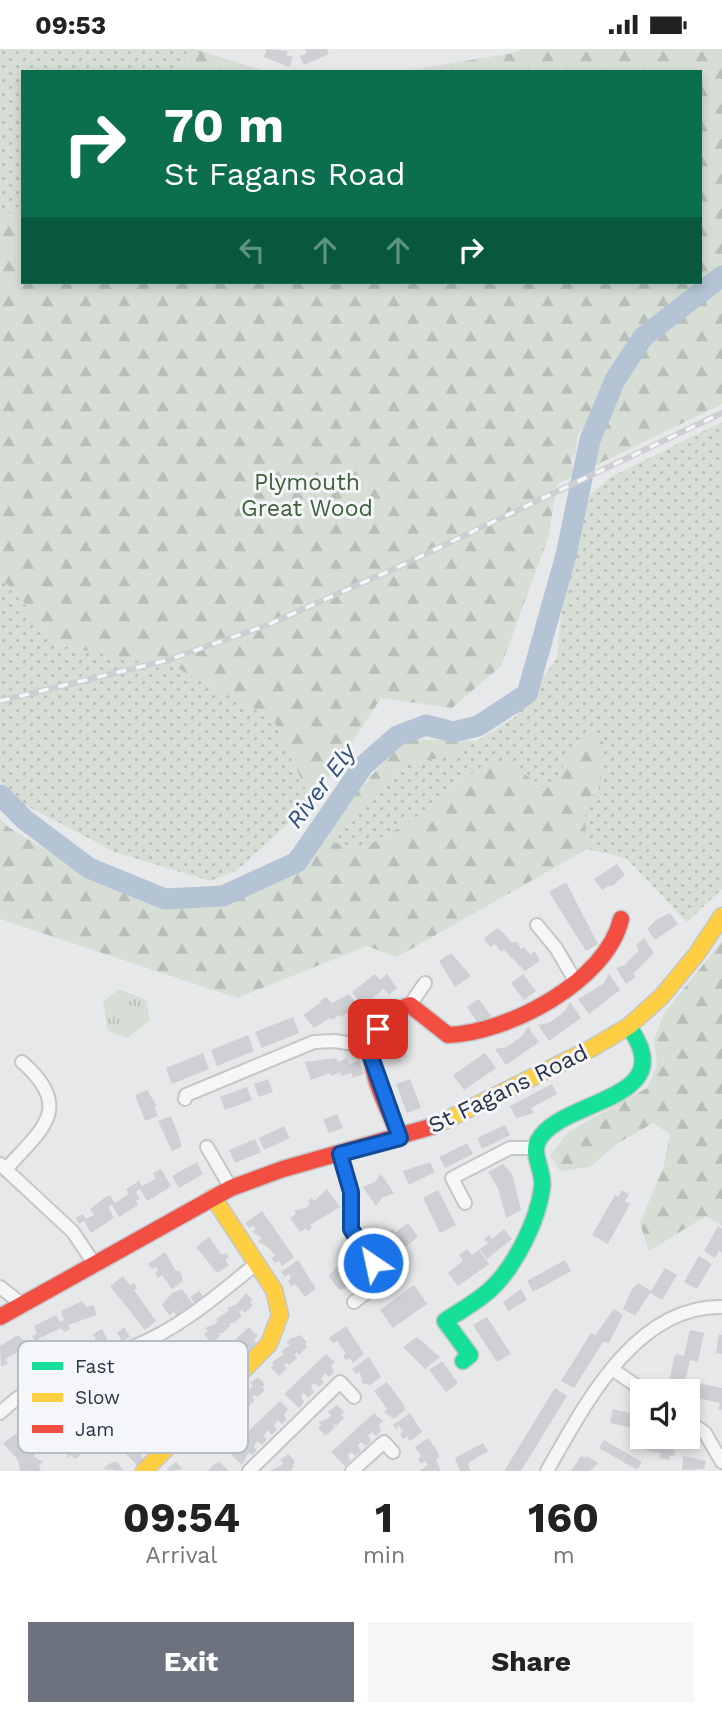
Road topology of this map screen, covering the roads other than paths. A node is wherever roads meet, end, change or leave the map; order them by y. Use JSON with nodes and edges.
{"nodes":[{"id":1,"x":621,"y":919,"type":"dead end"},
{"id":2,"x":718,"y":923,"type":"edge"},
{"id":3,"x":537,"y":925,"type":"dead end"},
{"id":4,"x":576,"y":982,"type":"junction"},
{"id":5,"x":425,"y":983,"type":"dead end"},
{"id":6,"x":410,"y":1005,"type":"junction"},
{"id":7,"x":629,"y":1026,"type":"junction"},
{"id":8,"x":370,"y":1047,"type":"junction"},
{"id":9,"x":22,"y":1062,"type":"dead end"},
{"id":10,"x":185,"y":1099,"type":"dead end"},
{"id":11,"x":400,"y":1138,"type":"junction"},
{"id":12,"x":207,"y":1147,"type":"dead end"},
{"id":13,"x":535,"y":1148,"type":"junction"},
{"id":14,"x":340,"y":1154,"type":"junction"},
{"id":15,"x":3,"y":1166,"type":"edge"},
{"id":16,"x":231,"y":1188,"type":"junction"},
{"id":17,"x":213,"y":1197,"type":"junction"},
{"id":18,"x":465,"y":1203,"type":"dead end"},
{"id":19,"x":257,"y":1263,"type":"junction"},
{"id":20,"x":94,"y":1265,"type":"junction"},
{"id":21,"x":0,"y":1287,"type":"edge"},
{"id":22,"x":354,"y":1302,"type":"dead end"},
{"id":23,"x":23,"y":1305,"type":"junction"},
{"id":24,"x":722,"y":1307,"type":"edge"},
{"id":25,"x":0,"y":1317,"type":"edge"},
{"id":26,"x":145,"y":1341,"type":"edge"},
{"id":27,"x":463,"y":1361,"type":"dead end"},
{"id":28,"x":248,"y":1365,"type":"edge"},
{"id":29,"x":612,"y":1369,"type":"junction"},
{"id":30,"x":630,"y":1381,"type":"edge"},
{"id":31,"x":354,"y":1397,"type":"dead end"},
{"id":32,"x":18,"y":1398,"type":"edge"},
{"id":33,"x":0,"y":1413,"type":"edge"},
{"id":34,"x":700,"y":1430,"type":"edge"},
{"id":35,"x":393,"y":1452,"type":"dead end"},
{"id":36,"x":162,"y":1453,"type":"edge"},
{"id":37,"x":722,"y":1462,"type":"edge"},
{"id":38,"x":144,"y":1471,"type":"edge"},
{"id":39,"x":248,"y":1471,"type":"edge"},
{"id":40,"x":352,"y":1471,"type":"edge"},
{"id":41,"x":547,"y":1471,"type":"edge"}],
"edges":[{"from":1,"to":4,"type":"street"},
{"from":2,"to":7,"type":"street","name":"St Fagans Road"},
{"from":3,"to":4,"type":"street"},
{"from":4,"to":6,"type":"street"},
{"from":5,"to":6,"type":"street"},
{"from":6,"to":8,"type":"street"},
{"from":7,"to":11,"type":"street","name":"St Fagans Road"},
{"from":7,"to":13,"type":"street"},
{"from":8,"to":10,"type":"street"},
{"from":8,"to":11,"type":"street"},
{"from":9,"to":15,"type":"street"},
{"from":11,"to":14,"type":"street","name":"St Fagans Road"},
{"from":12,"to":16,"type":"street"},
{"from":13,"to":18,"type":"street"},
{"from":13,"to":27,"type":"street"},
{"from":14,"to":16,"type":"street","name":"St Fagans Road"},
{"from":14,"to":22,"type":"street"},
{"from":15,"to":20,"type":"street"},
{"from":16,"to":17,"type":"street","name":"St Fagans Road"},
{"from":17,"to":19,"type":"street"},
{"from":17,"to":20,"type":"street","name":"St Fagans Road"},
{"from":19,"to":26,"type":"street"},
{"from":19,"to":28,"type":"street"},
{"from":20,"to":23,"type":"street","name":"St Fagans Road"},
{"from":21,"to":23,"type":"street"},
{"from":23,"to":25,"type":"street","name":"St Fagans Road"},
{"from":24,"to":29,"type":"street"},
{"from":29,"to":30,"type":"street"},
{"from":29,"to":41,"type":"street"},
{"from":31,"to":39,"type":"street"},
{"from":32,"to":33,"type":"street"},
{"from":34,"to":37,"type":"street"},
{"from":35,"to":40,"type":"street"},
{"from":36,"to":38,"type":"street"}]}
